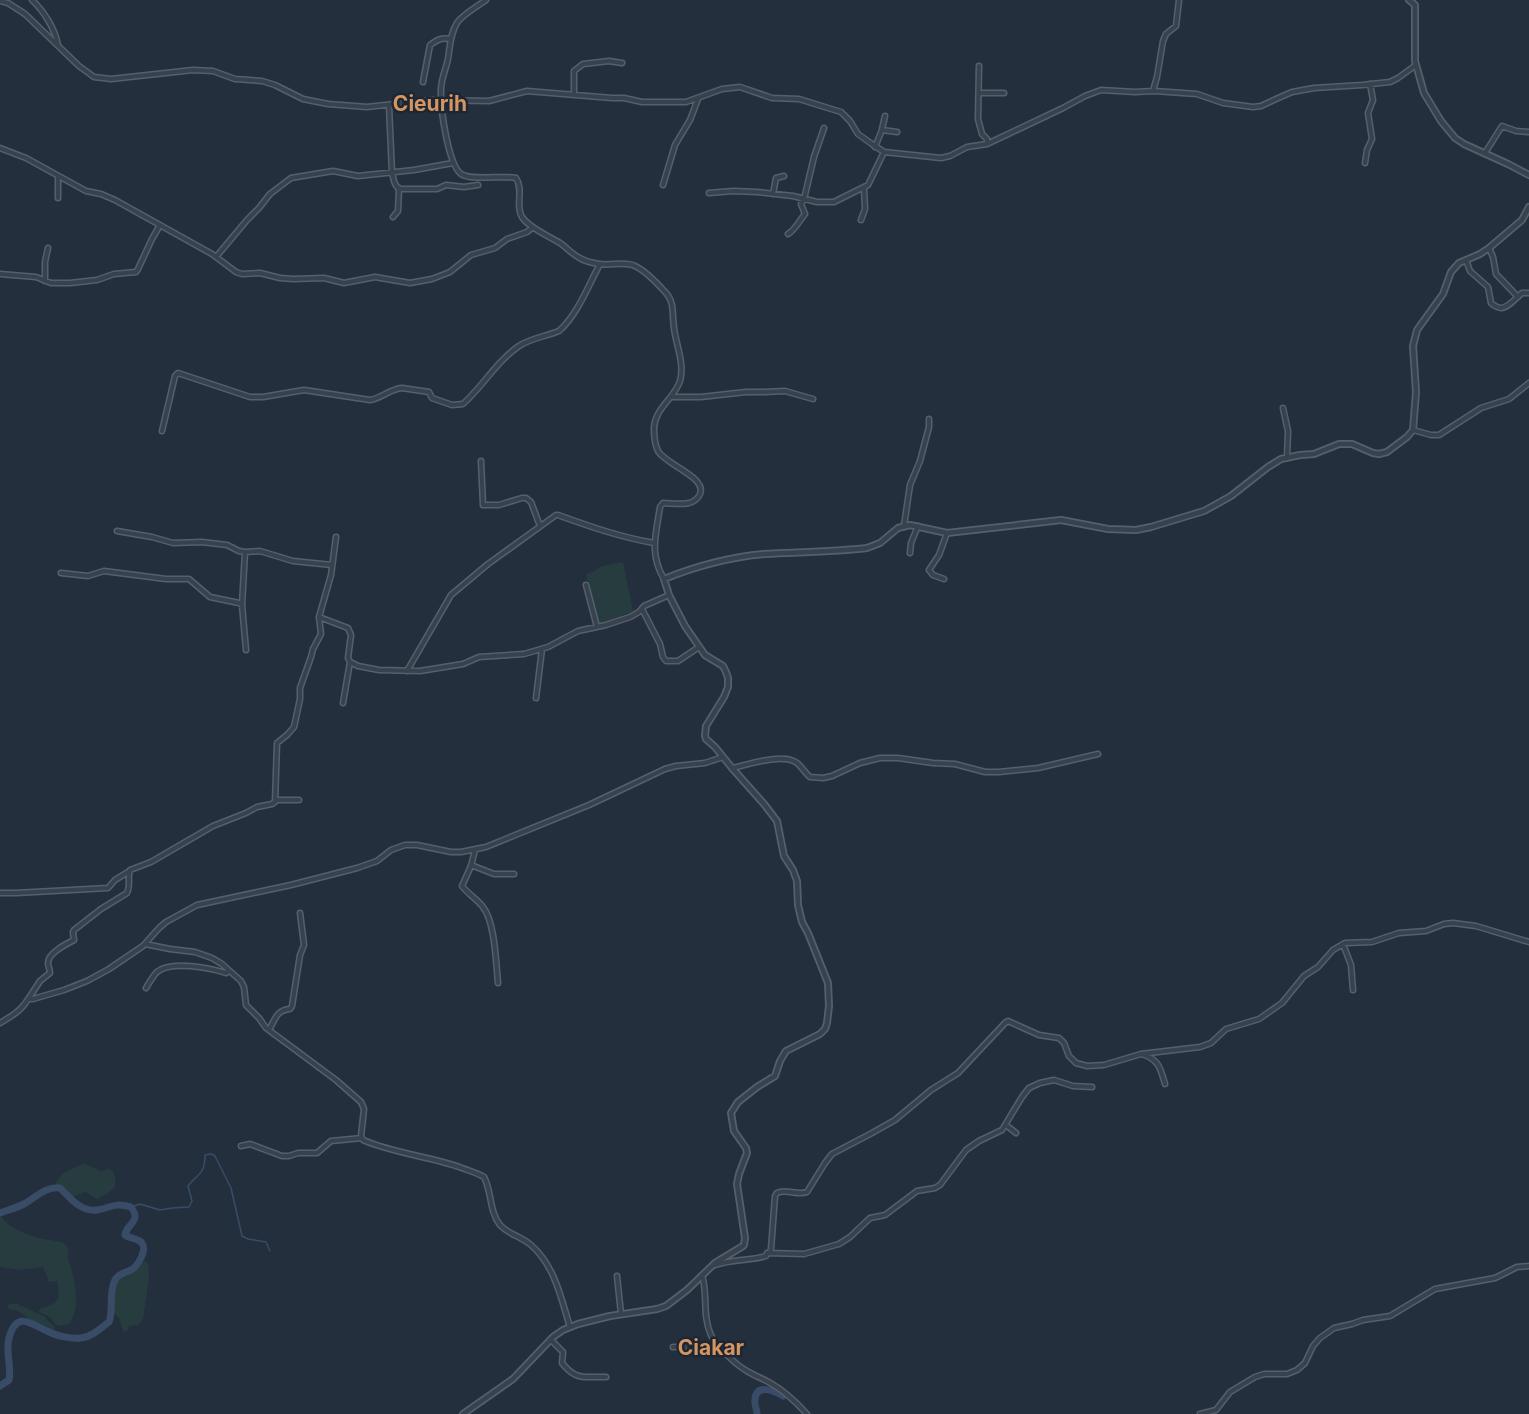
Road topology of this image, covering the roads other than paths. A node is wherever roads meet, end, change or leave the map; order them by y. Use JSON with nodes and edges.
{"nodes":[{"id":1,"x":32,"y":0,"type":"edge"},
{"id":2,"x":486,"y":0,"type":"edge"},
{"id":3,"x":1179,"y":0,"type":"edge"},
{"id":4,"x":1409,"y":0,"type":"edge"},
{"id":5,"x":0,"y":1,"type":"edge"},
{"id":6,"x":451,"y":39,"type":"junction"},
{"id":7,"x":58,"y":46,"type":"junction"},
{"id":8,"x":622,"y":63,"type":"dead end"},
{"id":9,"x":1416,"y":65,"type":"junction"},
{"id":10,"x":979,"y":66,"type":"dead end"},
{"id":11,"x":423,"y":82,"type":"dead end"},
{"id":12,"x":1370,"y":84,"type":"junction"},
{"id":13,"x":1153,"y":91,"type":"junction"},
{"id":14,"x":979,"y":93,"type":"junction"},
{"id":15,"x":1004,"y":93,"type":"dead end"},
{"id":16,"x":574,"y":95,"type":"junction"},
{"id":17,"x":699,"y":98,"type":"junction"},
{"id":18,"x":441,"y":101,"type":"junction"},
{"id":19,"x":389,"y":106,"type":"junction"},
{"id":20,"x":885,"y":116,"type":"dead end"},
{"id":21,"x":824,"y":128,"type":"dead end"},
{"id":22,"x":882,"y":130,"type":"junction"},
{"id":23,"x":897,"y":132,"type":"dead end"},
{"id":24,"x":1529,"y":132,"type":"edge"},
{"id":25,"x":987,"y":144,"type":"junction"},
{"id":26,"x":875,"y":147,"type":"junction"},
{"id":27,"x":0,"y":148,"type":"edge"},
{"id":28,"x":884,"y":152,"type":"junction"},
{"id":29,"x":1485,"y":153,"type":"junction"},
{"id":30,"x":453,"y":163,"type":"junction"},
{"id":31,"x":1365,"y":163,"type":"dead end"},
{"id":32,"x":392,"y":173,"type":"junction"},
{"id":33,"x":1529,"y":175,"type":"edge"},
{"id":34,"x":58,"y":176,"type":"junction"},
{"id":35,"x":784,"y":176,"type":"dead end"},
{"id":36,"x":478,"y":185,"type":"dead end"},
{"id":37,"x":663,"y":185,"type":"dead end"},
{"id":38,"x":864,"y":188,"type":"junction"},
{"id":39,"x":399,"y":189,"type":"junction"},
{"id":40,"x":710,"y":193,"type":"dead end"},
{"id":41,"x":773,"y":194,"type":"junction"},
{"id":42,"x":58,"y":198,"type":"dead end"},
{"id":43,"x":804,"y":199,"type":"junction"},
{"id":44,"x":1529,"y":207,"type":"edge"},
{"id":45,"x":393,"y":217,"type":"dead end"},
{"id":46,"x":861,"y":220,"type":"dead end"},
{"id":47,"x":160,"y":225,"type":"junction"},
{"id":48,"x":533,"y":227,"type":"junction"},
{"id":49,"x":788,"y":234,"type":"dead end"},
{"id":50,"x":48,"y":248,"type":"dead end"},
{"id":51,"x":1489,"y":248,"type":"junction"},
{"id":52,"x":216,"y":257,"type":"junction"},
{"id":53,"x":1466,"y":260,"type":"junction"},
{"id":54,"x":600,"y":264,"type":"junction"},
{"id":55,"x":0,"y":274,"type":"edge"},
{"id":56,"x":45,"y":281,"type":"junction"},
{"id":57,"x":1529,"y":292,"type":"edge"},
{"id":58,"x":1518,"y":297,"type":"junction"},
{"id":59,"x":1529,"y":383,"type":"edge"},
{"id":60,"x":673,"y":397,"type":"junction"},
{"id":61,"x":813,"y":399,"type":"dead end"},
{"id":62,"x":1284,"y":408,"type":"dead end"},
{"id":63,"x":929,"y":419,"type":"dead end"},
{"id":64,"x":1413,"y":430,"type":"junction"},
{"id":65,"x":162,"y":432,"type":"dead end"},
{"id":66,"x":1287,"y":458,"type":"junction"},
{"id":67,"x":481,"y":461,"type":"dead end"},
{"id":68,"x":540,"y":526,"type":"junction"},
{"id":69,"x":904,"y":526,"type":"junction"},
{"id":70,"x":918,"y":526,"type":"junction"},
{"id":71,"x":117,"y":531,"type":"dead end"},
{"id":72,"x":947,"y":533,"type":"junction"},
{"id":73,"x":336,"y":537,"type":"dead end"},
{"id":74,"x":654,"y":543,"type":"junction"},
{"id":75,"x":245,"y":552,"type":"junction"},
{"id":76,"x":910,"y":553,"type":"dead end"},
{"id":77,"x":332,"y":566,"type":"junction"},
{"id":78,"x":61,"y":573,"type":"dead end"},
{"id":79,"x":664,"y":579,"type":"junction"},
{"id":80,"x":944,"y":579,"type":"dead end"},
{"id":81,"x":586,"y":585,"type":"dead end"},
{"id":82,"x":669,"y":595,"type":"junction"},
{"id":83,"x":242,"y":605,"type":"junction"},
{"id":84,"x":642,"y":609,"type":"junction"},
{"id":85,"x":319,"y":617,"type":"junction"},
{"id":86,"x":597,"y":627,"type":"junction"},
{"id":87,"x":699,"y":647,"type":"junction"},
{"id":88,"x":542,"y":649,"type":"junction"},
{"id":89,"x":246,"y":651,"type":"dead end"},
{"id":90,"x":350,"y":662,"type":"junction"},
{"id":91,"x":407,"y":671,"type":"junction"},
{"id":92,"x":536,"y":698,"type":"dead end"},
{"id":93,"x":343,"y":703,"type":"dead end"},
{"id":94,"x":1098,"y":754,"type":"dead end"},
{"id":95,"x":723,"y":757,"type":"junction"},
{"id":96,"x":732,"y":768,"type":"junction"},
{"id":97,"x":276,"y":800,"type":"junction"},
{"id":98,"x":299,"y":800,"type":"dead end"},
{"id":99,"x":475,"y":850,"type":"junction"},
{"id":100,"x":471,"y":865,"type":"junction"},
{"id":101,"x":129,"y":872,"type":"junction"},
{"id":102,"x":514,"y":874,"type":"dead end"},
{"id":103,"x":0,"y":893,"type":"edge"},
{"id":104,"x":300,"y":914,"type":"dead end"},
{"id":105,"x":1529,"y":942,"type":"edge"},
{"id":106,"x":145,"y":944,"type":"junction"},
{"id":107,"x":1343,"y":944,"type":"junction"},
{"id":108,"x":229,"y":971,"type":"junction"},
{"id":109,"x":498,"y":983,"type":"dead end"},
{"id":110,"x":146,"y":988,"type":"dead end"},
{"id":111,"x":1353,"y":990,"type":"dead end"},
{"id":112,"x":28,"y":999,"type":"junction"},
{"id":113,"x":0,"y":1023,"type":"edge"},
{"id":114,"x":269,"y":1030,"type":"junction"},
{"id":115,"x":1141,"y":1054,"type":"junction"},
{"id":116,"x":1165,"y":1084,"type":"dead end"},
{"id":117,"x":1092,"y":1087,"type":"dead end"},
{"id":118,"x":1006,"y":1125,"type":"junction"},
{"id":119,"x":1016,"y":1132,"type":"dead end"},
{"id":120,"x":362,"y":1138,"type":"junction"},
{"id":121,"x":241,"y":1146,"type":"dead end"},
{"id":122,"x":767,"y":1253,"type":"junction"},
{"id":123,"x":711,"y":1266,"type":"junction"},
{"id":124,"x":1529,"y":1266,"type":"edge"},
{"id":125,"x":702,"y":1275,"type":"junction"},
{"id":126,"x":617,"y":1276,"type":"dead end"},
{"id":127,"x":621,"y":1314,"type":"junction"},
{"id":128,"x":570,"y":1327,"type":"junction"},
{"id":129,"x":551,"y":1340,"type":"junction"},
{"id":130,"x":673,"y":1347,"type":"dead end"},
{"id":131,"x":725,"y":1353,"type":"junction"},
{"id":132,"x":606,"y":1377,"type":"dead end"},
{"id":133,"x":463,"y":1414,"type":"edge"},
{"id":134,"x":807,"y":1414,"type":"edge"},
{"id":135,"x":1200,"y":1414,"type":"edge"}],
"edges":[{"from":1,"to":7,"type":"street"},
{"from":2,"to":6,"type":"street"},
{"from":3,"to":13,"type":"street"},
{"from":4,"to":9,"type":"street"},
{"from":5,"to":7,"type":"street"},
{"from":6,"to":11,"type":"street"},
{"from":6,"to":18,"type":"street"},
{"from":7,"to":19,"type":"street"},
{"from":8,"to":16,"type":"street"},
{"from":9,"to":12,"type":"street"},
{"from":9,"to":29,"type":"street"},
{"from":10,"to":14,"type":"street"},
{"from":12,"to":13,"type":"street"},
{"from":12,"to":31,"type":"street"},
{"from":13,"to":25,"type":"street"},
{"from":14,"to":15,"type":"street"},
{"from":14,"to":25,"type":"street"},
{"from":16,"to":17,"type":"street"},
{"from":16,"to":18,"type":"street"},
{"from":17,"to":26,"type":"street"},
{"from":17,"to":37,"type":"street"},
{"from":18,"to":19,"type":"street"},
{"from":18,"to":30,"type":"street"},
{"from":19,"to":32,"type":"street"},
{"from":20,"to":22,"type":"street"},
{"from":21,"to":43,"type":"street"},
{"from":22,"to":23,"type":"street"},
{"from":22,"to":26,"type":"street"},
{"from":24,"to":29,"type":"street"},
{"from":25,"to":28,"type":"street"},
{"from":26,"to":28,"type":"street"},
{"from":27,"to":34,"type":"street"},
{"from":28,"to":38,"type":"street"},
{"from":29,"to":33,"type":"street"},
{"from":30,"to":32,"type":"street"},
{"from":30,"to":48,"type":"street"},
{"from":32,"to":39,"type":"street"},
{"from":32,"to":52,"type":"street"},
{"from":34,"to":42,"type":"street"},
{"from":34,"to":47,"type":"street"},
{"from":35,"to":41,"type":"street"},
{"from":36,"to":39,"type":"street"},
{"from":38,"to":43,"type":"street"},
{"from":38,"to":46,"type":"street"},
{"from":39,"to":45,"type":"street"},
{"from":40,"to":41,"type":"street"},
{"from":41,"to":43,"type":"street"},
{"from":43,"to":49,"type":"street"},
{"from":44,"to":51,"type":"street"},
{"from":47,"to":52,"type":"street"},
{"from":47,"to":56,"type":"street"},
{"from":48,"to":52,"type":"street"},
{"from":48,"to":54,"type":"street"},
{"from":50,"to":56,"type":"street"},
{"from":51,"to":53,"type":"street"},
{"from":51,"to":58,"type":"street"},
{"from":53,"to":58,"type":"street"},
{"from":53,"to":64,"type":"street"},
{"from":54,"to":60,"type":"street"},
{"from":54,"to":65,"type":"street"},
{"from":55,"to":56,"type":"street"},
{"from":57,"to":58,"type":"street"},
{"from":59,"to":64,"type":"street"},
{"from":60,"to":61,"type":"street"},
{"from":60,"to":74,"type":"street"},
{"from":62,"to":66,"type":"street"},
{"from":63,"to":69,"type":"street"},
{"from":64,"to":66,"type":"street"},
{"from":66,"to":72,"type":"street"},
{"from":67,"to":68,"type":"street"},
{"from":68,"to":74,"type":"street"},
{"from":68,"to":91,"type":"street"},
{"from":69,"to":70,"type":"street"},
{"from":69,"to":79,"type":"street"},
{"from":70,"to":72,"type":"street"},
{"from":70,"to":76,"type":"street"},
{"from":71,"to":75,"type":"street"},
{"from":72,"to":80,"type":"street"},
{"from":73,"to":77,"type":"street"},
{"from":74,"to":79,"type":"street"},
{"from":75,"to":77,"type":"street"},
{"from":75,"to":83,"type":"street"},
{"from":77,"to":85,"type":"street"},
{"from":78,"to":83,"type":"street"},
{"from":79,"to":82,"type":"street"},
{"from":81,"to":86,"type":"street"},
{"from":82,"to":84,"type":"street"},
{"from":82,"to":87,"type":"street"},
{"from":83,"to":89,"type":"street"},
{"from":84,"to":86,"type":"street"},
{"from":84,"to":87,"type":"street"},
{"from":85,"to":90,"type":"street"},
{"from":85,"to":97,"type":"street"},
{"from":86,"to":88,"type":"street"},
{"from":87,"to":95,"type":"street"},
{"from":88,"to":91,"type":"street"},
{"from":88,"to":92,"type":"street"},
{"from":90,"to":91,"type":"street"},
{"from":90,"to":93,"type":"street"},
{"from":94,"to":96,"type":"street"},
{"from":95,"to":96,"type":"street"},
{"from":95,"to":99,"type":"street"},
{"from":96,"to":123,"type":"street"},
{"from":97,"to":98,"type":"street"},
{"from":97,"to":101,"type":"street"},
{"from":99,"to":100,"type":"street"},
{"from":99,"to":106,"type":"street"},
{"from":100,"to":102,"type":"street"},
{"from":100,"to":109,"type":"street"},
{"from":101,"to":103,"type":"street"},
{"from":101,"to":112,"type":"street"},
{"from":104,"to":114,"type":"street"},
{"from":105,"to":107,"type":"street"},
{"from":106,"to":108,"type":"street"},
{"from":106,"to":112,"type":"street"},
{"from":107,"to":111,"type":"street"},
{"from":107,"to":115,"type":"street"},
{"from":108,"to":110,"type":"street"},
{"from":108,"to":114,"type":"street"},
{"from":112,"to":113,"type":"street"},
{"from":114,"to":120,"type":"street"},
{"from":115,"to":116,"type":"street"},
{"from":115,"to":122,"type":"street"},
{"from":117,"to":118,"type":"street"},
{"from":118,"to":119,"type":"street"},
{"from":118,"to":122,"type":"street"},
{"from":120,"to":121,"type":"street"},
{"from":120,"to":128,"type":"street"},
{"from":122,"to":123,"type":"street"},
{"from":123,"to":125,"type":"street"},
{"from":124,"to":135,"type":"street"},
{"from":125,"to":127,"type":"street"},
{"from":125,"to":131,"type":"street"},
{"from":126,"to":127,"type":"street"},
{"from":127,"to":128,"type":"street"},
{"from":128,"to":129,"type":"street"},
{"from":129,"to":132,"type":"street"},
{"from":129,"to":133,"type":"street"},
{"from":130,"to":131,"type":"street"},
{"from":131,"to":134,"type":"street"}]}
